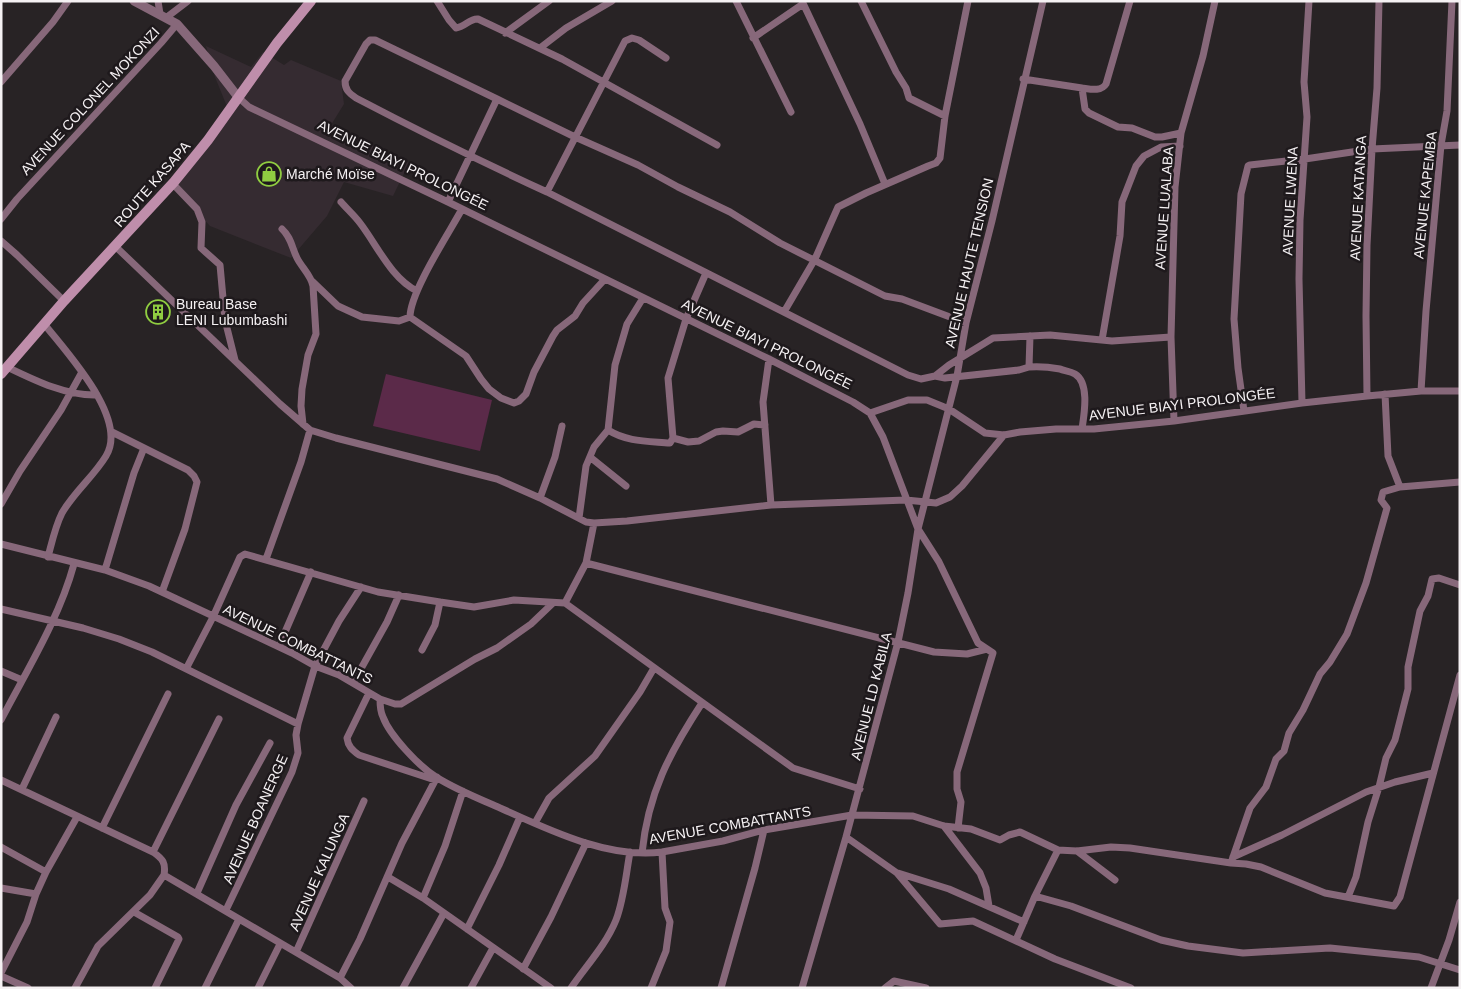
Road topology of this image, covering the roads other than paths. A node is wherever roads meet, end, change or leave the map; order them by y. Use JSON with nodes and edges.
{"nodes":[{"id":1,"x":68,"y":1,"type":"edge"},
{"id":2,"x":134,"y":1,"type":"edge"},
{"id":3,"x":158,"y":1,"type":"edge"},
{"id":4,"x":188,"y":1,"type":"edge"},
{"id":5,"x":311,"y":1,"type":"edge"},
{"id":6,"x":437,"y":1,"type":"edge"},
{"id":7,"x":549,"y":1,"type":"edge"},
{"id":8,"x":612,"y":1,"type":"edge"},
{"id":9,"x":736,"y":1,"type":"edge"},
{"id":10,"x":861,"y":1,"type":"edge"},
{"id":11,"x":867,"y":1,"type":"edge"},
{"id":12,"x":968,"y":1,"type":"edge"},
{"id":13,"x":1043,"y":1,"type":"edge"},
{"id":14,"x":1130,"y":1,"type":"edge"},
{"id":15,"x":1215,"y":1,"type":"edge"},
{"id":16,"x":1309,"y":1,"type":"edge"},
{"id":17,"x":1379,"y":1,"type":"edge"},
{"id":18,"x":1452,"y":1,"type":"edge"},
{"id":19,"x":803,"y":3,"type":"edge"},
{"id":20,"x":866,"y":10,"type":"junction"},
{"id":21,"x":163,"y":16,"type":"junction"},
{"id":22,"x":177,"y":24,"type":"junction"},
{"id":23,"x":505,"y":33,"type":"junction"},
{"id":24,"x":753,"y":38,"type":"junction"},
{"id":25,"x":540,"y":48,"type":"junction"},
{"id":26,"x":666,"y":58,"type":"dead end"},
{"id":27,"x":1024,"y":79,"type":"junction"},
{"id":28,"x":1,"y":82,"type":"edge"},
{"id":29,"x":603,"y":82,"type":"junction"},
{"id":30,"x":1082,"y":88,"type":"junction"},
{"id":31,"x":238,"y":98,"type":"junction"},
{"id":32,"x":497,"y":99,"type":"junction"},
{"id":33,"x":791,"y":112,"type":"dead end"},
{"id":34,"x":945,"y":116,"type":"junction"},
{"id":35,"x":1181,"y":132,"type":"junction"},
{"id":36,"x":575,"y":137,"type":"junction"},
{"id":37,"x":717,"y":145,"type":"dead end"},
{"id":38,"x":1460,"y":145,"type":"edge"},
{"id":39,"x":1180,"y":146,"type":"junction"},
{"id":40,"x":1441,"y":146,"type":"junction"},
{"id":41,"x":1372,"y":149,"type":"junction"},
{"id":42,"x":471,"y":156,"type":"junction"},
{"id":43,"x":1305,"y":159,"type":"junction"},
{"id":44,"x":173,"y":184,"type":"junction"},
{"id":45,"x":885,"y":184,"type":"junction"},
{"id":46,"x":547,"y":192,"type":"junction"},
{"id":47,"x":341,"y":202,"type":"dead end"},
{"id":48,"x":448,"y":202,"type":"junction"},
{"id":49,"x":462,"y":208,"type":"junction"},
{"id":50,"x":1,"y":219,"type":"edge"},
{"id":51,"x":282,"y":230,"type":"dead end"},
{"id":52,"x":1,"y":241,"type":"edge"},
{"id":53,"x":115,"y":246,"type":"junction"},
{"id":54,"x":815,"y":260,"type":"junction"},
{"id":55,"x":706,"y":273,"type":"junction"},
{"id":56,"x":605,"y":279,"type":"junction"},
{"id":57,"x":312,"y":280,"type":"junction"},
{"id":58,"x":417,"y":291,"type":"junction"},
{"id":59,"x":643,"y":298,"type":"junction"},
{"id":60,"x":64,"y":302,"type":"junction"},
{"id":61,"x":784,"y":312,"type":"junction"},
{"id":62,"x":410,"y":317,"type":"junction"},
{"id":63,"x":686,"y":319,"type":"junction"},
{"id":64,"x":966,"y":323,"type":"junction"},
{"id":65,"x":45,"y":324,"type":"junction"},
{"id":66,"x":1030,"y":336,"type":"junction"},
{"id":67,"x":1171,"y":337,"type":"junction"},
{"id":68,"x":1102,"y":340,"type":"junction"},
{"id":69,"x":960,"y":358,"type":"junction"},
{"id":70,"x":769,"y":359,"type":"junction"},
{"id":71,"x":235,"y":362,"type":"junction"},
{"id":72,"x":1028,"y":367,"type":"junction"},
{"id":73,"x":4,"y":371,"type":"edge"},
{"id":74,"x":82,"y":372,"type":"junction"},
{"id":75,"x":935,"y":376,"type":"junction"},
{"id":76,"x":957,"y":376,"type":"junction"},
{"id":77,"x":1460,"y":391,"type":"edge"},
{"id":78,"x":72,"y":392,"type":"junction"},
{"id":79,"x":1421,"y":392,"type":"junction"},
{"id":80,"x":1386,"y":394,"type":"junction"},
{"id":81,"x":97,"y":395,"type":"junction"},
{"id":82,"x":1367,"y":396,"type":"junction"},
{"id":83,"x":1302,"y":402,"type":"junction"},
{"id":84,"x":949,"y":409,"type":"junction"},
{"id":85,"x":1244,"y":411,"type":"junction"},
{"id":86,"x":870,"y":413,"type":"junction"},
{"id":87,"x":1174,"y":421,"type":"junction"},
{"id":88,"x":303,"y":424,"type":"junction"},
{"id":89,"x":765,"y":425,"type":"junction"},
{"id":90,"x":562,"y":426,"type":"dead end"},
{"id":91,"x":1082,"y":429,"type":"junction"},
{"id":92,"x":310,"y":430,"type":"junction"},
{"id":93,"x":608,"y":430,"type":"junction"},
{"id":94,"x":112,"y":432,"type":"junction"},
{"id":95,"x":1004,"y":435,"type":"junction"},
{"id":96,"x":674,"y":438,"type":"junction"},
{"id":97,"x":144,"y":448,"type":"junction"},
{"id":98,"x":590,"y":457,"type":"junction"},
{"id":99,"x":1460,"y":482,"type":"edge"},
{"id":100,"x":626,"y":486,"type":"dead end"},
{"id":101,"x":1400,"y":487,"type":"junction"},
{"id":102,"x":540,"y":498,"type":"junction"},
{"id":103,"x":906,"y":500,"type":"junction"},
{"id":104,"x":924,"y":502,"type":"junction"},
{"id":105,"x":1,"y":504,"type":"edge"},
{"id":106,"x":771,"y":505,"type":"junction"},
{"id":107,"x":579,"y":518,"type":"junction"},
{"id":108,"x":594,"y":523,"type":"junction"},
{"id":109,"x":918,"y":529,"type":"junction"},
{"id":110,"x":1,"y":544,"type":"edge"},
{"id":111,"x":48,"y":557,"type":"junction"},
{"id":112,"x":266,"y":559,"type":"junction"},
{"id":113,"x":586,"y":563,"type":"junction"},
{"id":114,"x":74,"y":564,"type":"junction"},
{"id":115,"x":106,"y":570,"type":"junction"},
{"id":116,"x":311,"y":572,"type":"junction"},
{"id":117,"x":1460,"y":585,"type":"edge"},
{"id":118,"x":361,"y":587,"type":"junction"},
{"id":119,"x":162,"y":592,"type":"junction"},
{"id":120,"x":400,"y":595,"type":"junction"},
{"id":121,"x":440,"y":602,"type":"junction"},
{"id":122,"x":553,"y":603,"type":"junction"},
{"id":123,"x":565,"y":604,"type":"junction"},
{"id":124,"x":1,"y":609,"type":"edge"},
{"id":125,"x":214,"y":617,"type":"junction"},
{"id":126,"x":52,"y":621,"type":"junction"},
{"id":127,"x":898,"y":642,"type":"junction"},
{"id":128,"x":279,"y":646,"type":"junction"},
{"id":129,"x":422,"y":650,"type":"dead end"},
{"id":130,"x":990,"y":651,"type":"junction"},
{"id":131,"x":316,"y":666,"type":"junction"},
{"id":132,"x":654,"y":668,"type":"junction"},
{"id":133,"x":186,"y":669,"type":"junction"},
{"id":134,"x":1,"y":671,"type":"edge"},
{"id":135,"x":1460,"y":675,"type":"edge"},
{"id":136,"x":22,"y":680,"type":"junction"},
{"id":137,"x":353,"y":683,"type":"junction"},
{"id":138,"x":370,"y":693,"type":"junction"},
{"id":139,"x":168,"y":694,"type":"dead end"},
{"id":140,"x":380,"y":699,"type":"junction"},
{"id":141,"x":702,"y":703,"type":"junction"},
{"id":142,"x":56,"y":717,"type":"dead end"},
{"id":143,"x":219,"y":719,"type":"dead end"},
{"id":144,"x":1,"y":720,"type":"edge"},
{"id":145,"x":298,"y":724,"type":"junction"},
{"id":146,"x":270,"y":743,"type":"dead end"},
{"id":147,"x":1433,"y":773,"type":"junction"},
{"id":148,"x":436,"y":779,"type":"junction"},
{"id":149,"x":1,"y":780,"type":"edge"},
{"id":150,"x":1380,"y":787,"type":"junction"},
{"id":151,"x":860,"y":789,"type":"junction"},
{"id":152,"x":22,"y":790,"type":"junction"},
{"id":153,"x":463,"y":791,"type":"junction"},
{"id":154,"x":364,"y":801,"type":"dead end"},
{"id":155,"x":852,"y":815,"type":"junction"},
{"id":156,"x":77,"y":816,"type":"junction"},
{"id":157,"x":520,"y":817,"type":"junction"},
{"id":158,"x":535,"y":823,"type":"junction"},
{"id":159,"x":944,"y":826,"type":"junction"},
{"id":160,"x":102,"y":828,"type":"junction"},
{"id":161,"x":958,"y":828,"type":"junction"},
{"id":162,"x":764,"y":830,"type":"junction"},
{"id":163,"x":846,"y":837,"type":"junction"},
{"id":164,"x":586,"y":843,"type":"junction"},
{"id":165,"x":1,"y":847,"type":"edge"},
{"id":166,"x":1058,"y":850,"type":"junction"},
{"id":167,"x":1077,"y":851,"type":"junction"},
{"id":168,"x":153,"y":852,"type":"junction"},
{"id":169,"x":630,"y":852,"type":"junction"},
{"id":170,"x":662,"y":852,"type":"junction"},
{"id":171,"x":642,"y":853,"type":"junction"},
{"id":172,"x":1232,"y":860,"type":"junction"},
{"id":173,"x":46,"y":872,"type":"junction"},
{"id":174,"x":897,"y":873,"type":"junction"},
{"id":175,"x":164,"y":875,"type":"junction"},
{"id":176,"x":388,"y":877,"type":"junction"},
{"id":177,"x":1115,"y":880,"type":"dead end"},
{"id":178,"x":1,"y":888,"type":"edge"},
{"id":179,"x":197,"y":893,"type":"junction"},
{"id":180,"x":36,"y":894,"type":"junction"},
{"id":181,"x":1035,"y":896,"type":"junction"},
{"id":182,"x":1348,"y":896,"type":"junction"},
{"id":183,"x":423,"y":898,"type":"junction"},
{"id":184,"x":1460,"y":902,"type":"edge"},
{"id":185,"x":989,"y":906,"type":"junction"},
{"id":186,"x":226,"y":910,"type":"junction"},
{"id":187,"x":134,"y":912,"type":"junction"},
{"id":188,"x":444,"y":913,"type":"junction"},
{"id":189,"x":239,"y":919,"type":"junction"},
{"id":190,"x":1024,"y":922,"type":"junction"},
{"id":191,"x":466,"y":929,"type":"junction"},
{"id":192,"x":1016,"y":940,"type":"junction"},
{"id":193,"x":280,"y":944,"type":"junction"},
{"id":194,"x":493,"y":948,"type":"junction"},
{"id":195,"x":296,"y":952,"type":"junction"},
{"id":196,"x":1440,"y":964,"type":"junction"},
{"id":197,"x":523,"y":969,"type":"junction"},
{"id":198,"x":1460,"y":970,"type":"edge"},
{"id":199,"x":1,"y":974,"type":"edge"},
{"id":200,"x":340,"y":978,"type":"junction"},
{"id":201,"x":23,"y":987,"type":"edge"},
{"id":202,"x":75,"y":988,"type":"edge"},
{"id":203,"x":155,"y":988,"type":"edge"},
{"id":204,"x":205,"y":988,"type":"edge"},
{"id":205,"x":258,"y":988,"type":"edge"},
{"id":206,"x":350,"y":988,"type":"edge"},
{"id":207,"x":403,"y":988,"type":"edge"},
{"id":208,"x":471,"y":988,"type":"edge"},
{"id":209,"x":551,"y":988,"type":"edge"},
{"id":210,"x":571,"y":988,"type":"edge"},
{"id":211,"x":651,"y":988,"type":"edge"},
{"id":212,"x":721,"y":988,"type":"edge"},
{"id":213,"x":802,"y":988,"type":"edge"},
{"id":214,"x":885,"y":988,"type":"edge"},
{"id":215,"x":926,"y":988,"type":"edge"},
{"id":216,"x":1131,"y":988,"type":"edge"},
{"id":217,"x":1431,"y":988,"type":"edge"}],
"edges":[{"from":1,"to":28,"type":"street"},
{"from":2,"to":21,"type":"street","name":"AVENUE BIAYI PROLONGÉE"},
{"from":3,"to":21,"type":"street"},
{"from":4,"to":21,"type":"street"},
{"from":5,"to":31,"type":"main road","name":"ROUTE KASAPA"},
{"from":6,"to":23,"type":"street"},
{"from":7,"to":23,"type":"street"},
{"from":8,"to":25,"type":"street"},
{"from":9,"to":24,"type":"street"},
{"from":10,"to":20,"type":"street"},
{"from":11,"to":20,"type":"street"},
{"from":12,"to":34,"type":"street"},
{"from":13,"to":27,"type":"street","name":"AVENUE HAUTE TENSION"},
{"from":14,"to":30,"type":"street"},
{"from":15,"to":35,"type":"street","name":"AVENUE LUALABA"},
{"from":16,"to":43,"type":"street","name":"AVENUE LWENA"},
{"from":17,"to":41,"type":"street","name":"AVENUE KATANGA"},
{"from":18,"to":40,"type":"street","name":"AVENUE KAPEMBA"},
{"from":19,"to":24,"type":"street"},
{"from":19,"to":45,"type":"street"},
{"from":20,"to":34,"type":"street"},
{"from":21,"to":22,"type":"street","name":"AVENUE BIAYI PROLONGÉE"},
{"from":22,"to":31,"type":"street","name":"AVENUE BIAYI PROLONGÉE"},
{"from":22,"to":50,"type":"street","name":"AVENUE COLONEL MOKONZI"},
{"from":23,"to":25,"type":"street"},
{"from":24,"to":33,"type":"street"},
{"from":25,"to":29,"type":"street"},
{"from":26,"to":29,"type":"street"},
{"from":27,"to":30,"type":"street"},
{"from":27,"to":64,"type":"street","name":"AVENUE HAUTE TENSION"},
{"from":29,"to":36,"type":"street"},
{"from":29,"to":37,"type":"street"},
{"from":30,"to":35,"type":"street"},
{"from":31,"to":44,"type":"main road","name":"ROUTE KASAPA"},
{"from":31,"to":48,"type":"street","name":"AVENUE BIAYI PROLONGÉE"},
{"from":32,"to":36,"type":"street"},
{"from":32,"to":42,"type":"street"},
{"from":32,"to":42,"type":"street"},
{"from":34,"to":45,"type":"street"},
{"from":35,"to":39,"type":"street","name":"AVENUE LUALABA"},
{"from":36,"to":46,"type":"street"},
{"from":36,"to":54,"type":"street"},
{"from":38,"to":40,"type":"street"},
{"from":39,"to":67,"type":"street","name":"AVENUE LUALABA"},
{"from":39,"to":68,"type":"street"},
{"from":40,"to":41,"type":"street"},
{"from":40,"to":79,"type":"street","name":"AVENUE KAPEMBA"},
{"from":41,"to":43,"type":"street"},
{"from":41,"to":82,"type":"street","name":"AVENUE KATANGA"},
{"from":42,"to":46,"type":"street"},
{"from":42,"to":48,"type":"street"},
{"from":43,"to":83,"type":"street","name":"AVENUE LWENA"},
{"from":43,"to":85,"type":"street"},
{"from":44,"to":53,"type":"main road","name":"ROUTE KASAPA"},
{"from":44,"to":71,"type":"street"},
{"from":45,"to":54,"type":"street"},
{"from":46,"to":55,"type":"street"},
{"from":47,"to":58,"type":"street"},
{"from":48,"to":49,"type":"street","name":"AVENUE BIAYI PROLONGÉE"},
{"from":49,"to":56,"type":"street","name":"AVENUE BIAYI PROLONGÉE"},
{"from":49,"to":58,"type":"street"},
{"from":51,"to":57,"type":"street"},
{"from":52,"to":60,"type":"street"},
{"from":53,"to":60,"type":"main road","name":"ROUTE KASAPA"},
{"from":53,"to":71,"type":"street"},
{"from":54,"to":61,"type":"street"},
{"from":54,"to":64,"type":"street"},
{"from":55,"to":61,"type":"street"},
{"from":55,"to":63,"type":"street"},
{"from":56,"to":59,"type":"street","name":"AVENUE BIAYI PROLONGÉE"},
{"from":56,"to":62,"type":"street"},
{"from":57,"to":62,"type":"street"},
{"from":57,"to":88,"type":"street"},
{"from":58,"to":62,"type":"street"},
{"from":59,"to":63,"type":"street","name":"AVENUE BIAYI PROLONGÉE"},
{"from":59,"to":93,"type":"street"},
{"from":60,"to":65,"type":"main road","name":"ROUTE KASAPA"},
{"from":61,"to":75,"type":"street"},
{"from":63,"to":70,"type":"street","name":"AVENUE BIAYI PROLONGÉE"},
{"from":63,"to":96,"type":"street"},
{"from":64,"to":69,"type":"street","name":"AVENUE HAUTE TENSION"},
{"from":65,"to":73,"type":"main road","name":"ROUTE KASAPA"},
{"from":65,"to":74,"type":"street"},
{"from":66,"to":68,"type":"street"},
{"from":66,"to":69,"type":"street"},
{"from":66,"to":72,"type":"street"},
{"from":67,"to":68,"type":"street"},
{"from":67,"to":87,"type":"street","name":"AVENUE LUALABA"},
{"from":69,"to":75,"type":"street"},
{"from":69,"to":76,"type":"street","name":"AVENUE HAUTE TENSION"},
{"from":70,"to":86,"type":"street","name":"AVENUE BIAYI PROLONGÉE"},
{"from":70,"to":89,"type":"street"},
{"from":71,"to":88,"type":"street"},
{"from":72,"to":76,"type":"street"},
{"from":72,"to":91,"type":"street"},
{"from":73,"to":78,"type":"street"},
{"from":74,"to":78,"type":"street"},
{"from":74,"to":81,"type":"street"},
{"from":75,"to":76,"type":"street"},
{"from":76,"to":84,"type":"street","name":"AVENUE HAUTE TENSION"},
{"from":77,"to":79,"type":"street","name":"AVENUE BIAYI PROLONGÉE"},
{"from":78,"to":81,"type":"street"},
{"from":78,"to":105,"type":"street"},
{"from":79,"to":80,"type":"street","name":"AVENUE BIAYI PROLONGÉE"},
{"from":80,"to":82,"type":"street","name":"AVENUE BIAYI PROLONGÉE"},
{"from":80,"to":101,"type":"street"},
{"from":81,"to":94,"type":"street"},
{"from":82,"to":83,"type":"street","name":"AVENUE BIAYI PROLONGÉE"},
{"from":83,"to":85,"type":"street","name":"AVENUE BIAYI PROLONGÉE"},
{"from":84,"to":86,"type":"street","name":"AVENUE BIAYI PROLONGÉE"},
{"from":84,"to":95,"type":"street","name":"AVENUE BIAYI PROLONGÉE"},
{"from":84,"to":104,"type":"street","name":"AVENUE HAUTE TENSION"},
{"from":85,"to":87,"type":"street","name":"AVENUE BIAYI PROLONGÉE"},
{"from":86,"to":103,"type":"street"},
{"from":87,"to":91,"type":"street","name":"AVENUE BIAYI PROLONGÉE"},
{"from":88,"to":92,"type":"street"},
{"from":89,"to":96,"type":"street"},
{"from":89,"to":106,"type":"street"},
{"from":90,"to":102,"type":"street"},
{"from":91,"to":95,"type":"street","name":"AVENUE BIAYI PROLONGÉE"},
{"from":92,"to":102,"type":"street"},
{"from":92,"to":112,"type":"street"},
{"from":93,"to":96,"type":"street"},
{"from":93,"to":98,"type":"street"},
{"from":94,"to":97,"type":"street"},
{"from":94,"to":111,"type":"street"},
{"from":95,"to":104,"type":"street"},
{"from":97,"to":115,"type":"street"},
{"from":97,"to":119,"type":"street"},
{"from":98,"to":100,"type":"street"},
{"from":98,"to":107,"type":"street"},
{"from":99,"to":101,"type":"street"},
{"from":101,"to":172,"type":"street"},
{"from":102,"to":107,"type":"street"},
{"from":103,"to":104,"type":"street"},
{"from":103,"to":106,"type":"street"},
{"from":103,"to":109,"type":"street"},
{"from":104,"to":109,"type":"street","name":"AVENUE HAUTE TENSION"},
{"from":106,"to":108,"type":"street"},
{"from":107,"to":108,"type":"street"},
{"from":108,"to":113,"type":"street"},
{"from":109,"to":127,"type":"street","name":"AVENUE LD KABILA"},
{"from":109,"to":130,"type":"street"},
{"from":110,"to":111,"type":"street","name":"AVENUE COMBATTANTS"},
{"from":111,"to":114,"type":"street","name":"AVENUE COMBATTANTS"},
{"from":112,"to":116,"type":"street"},
{"from":112,"to":125,"type":"street"},
{"from":113,"to":123,"type":"street"},
{"from":113,"to":127,"type":"street"},
{"from":114,"to":115,"type":"street","name":"AVENUE COMBATTANTS"},
{"from":114,"to":126,"type":"street"},
{"from":115,"to":119,"type":"street","name":"AVENUE COMBATTANTS"},
{"from":116,"to":118,"type":"street"},
{"from":116,"to":128,"type":"street"},
{"from":117,"to":150,"type":"street"},
{"from":118,"to":120,"type":"street"},
{"from":118,"to":131,"type":"street","name":"AVENUE BOANERGE"},
{"from":119,"to":125,"type":"street","name":"AVENUE COMBATTANTS"},
{"from":120,"to":121,"type":"street"},
{"from":120,"to":137,"type":"street"},
{"from":121,"to":122,"type":"street"},
{"from":121,"to":129,"type":"street"},
{"from":122,"to":123,"type":"street"},
{"from":122,"to":140,"type":"street"},
{"from":123,"to":132,"type":"street"},
{"from":124,"to":126,"type":"street"},
{"from":125,"to":128,"type":"street","name":"AVENUE COMBATTANTS"},
{"from":125,"to":133,"type":"street"},
{"from":126,"to":133,"type":"street"},
{"from":126,"to":136,"type":"street"},
{"from":127,"to":130,"type":"street"},
{"from":127,"to":151,"type":"street","name":"AVENUE LD KABILA"},
{"from":128,"to":131,"type":"street","name":"AVENUE COMBATTANTS"},
{"from":130,"to":161,"type":"street"},
{"from":131,"to":137,"type":"street","name":"AVENUE COMBATTANTS"},
{"from":131,"to":145,"type":"street","name":"AVENUE BOANERGE"},
{"from":132,"to":141,"type":"street"},
{"from":132,"to":158,"type":"street"},
{"from":133,"to":145,"type":"street"},
{"from":134,"to":136,"type":"street"},
{"from":135,"to":147,"type":"street"},
{"from":136,"to":144,"type":"street"},
{"from":137,"to":138,"type":"street","name":"AVENUE COMBATTANTS"},
{"from":138,"to":140,"type":"street","name":"AVENUE COMBATTANTS"},
{"from":138,"to":148,"type":"street"},
{"from":139,"to":160,"type":"street"},
{"from":140,"to":148,"type":"street","name":"AVENUE COMBATTANTS"},
{"from":141,"to":151,"type":"street"},
{"from":141,"to":171,"type":"street"},
{"from":142,"to":152,"type":"street"},
{"from":143,"to":168,"type":"street"},
{"from":145,"to":186,"type":"street","name":"AVENUE BOANERGE"},
{"from":146,"to":179,"type":"street"},
{"from":147,"to":150,"type":"street"},
{"from":147,"to":182,"type":"street"},
{"from":148,"to":153,"type":"street","name":"AVENUE COMBATTANTS"},
{"from":148,"to":176,"type":"street"},
{"from":149,"to":152,"type":"street"},
{"from":150,"to":172,"type":"street"},
{"from":150,"to":182,"type":"street"},
{"from":151,"to":155,"type":"street","name":"AVENUE LD KABILA"},
{"from":152,"to":156,"type":"street"},
{"from":153,"to":157,"type":"street","name":"AVENUE COMBATTANTS"},
{"from":153,"to":183,"type":"street"},
{"from":154,"to":195,"type":"street","name":"AVENUE KALUNGA"},
{"from":155,"to":159,"type":"street","name":"AVENUE COMBATTANTS"},
{"from":155,"to":162,"type":"street","name":"AVENUE COMBATTANTS"},
{"from":155,"to":163,"type":"street","name":"AVENUE LD KABILA"},
{"from":156,"to":160,"type":"street"},
{"from":156,"to":173,"type":"street"},
{"from":157,"to":158,"type":"street","name":"AVENUE COMBATTANTS"},
{"from":157,"to":191,"type":"street"},
{"from":158,"to":164,"type":"street","name":"AVENUE COMBATTANTS"},
{"from":159,"to":161,"type":"street","name":"AVENUE COMBATTANTS"},
{"from":159,"to":185,"type":"street"},
{"from":160,"to":168,"type":"street"},
{"from":161,"to":166,"type":"street","name":"AVENUE COMBATTANTS"},
{"from":162,"to":170,"type":"street","name":"AVENUE COMBATTANTS"},
{"from":162,"to":212,"type":"street"},
{"from":163,"to":174,"type":"street"},
{"from":163,"to":213,"type":"street","name":"AVENUE LD KABILA"},
{"from":164,"to":169,"type":"street","name":"AVENUE COMBATTANTS"},
{"from":164,"to":197,"type":"street"},
{"from":165,"to":173,"type":"street"},
{"from":166,"to":167,"type":"street"},
{"from":166,"to":181,"type":"street"},
{"from":167,"to":172,"type":"street"},
{"from":167,"to":177,"type":"street"},
{"from":168,"to":175,"type":"street"},
{"from":169,"to":171,"type":"street","name":"AVENUE COMBATTANTS"},
{"from":169,"to":210,"type":"street"},
{"from":170,"to":171,"type":"street","name":"AVENUE COMBATTANTS"},
{"from":170,"to":211,"type":"street"},
{"from":172,"to":182,"type":"street"},
{"from":173,"to":180,"type":"street"},
{"from":174,"to":185,"type":"street"},
{"from":174,"to":192,"type":"street"},
{"from":175,"to":179,"type":"street"},
{"from":175,"to":187,"type":"street"},
{"from":176,"to":183,"type":"street"},
{"from":176,"to":200,"type":"street"},
{"from":178,"to":180,"type":"street"},
{"from":179,"to":186,"type":"street"},
{"from":180,"to":199,"type":"street"},
{"from":181,"to":190,"type":"street"},
{"from":181,"to":196,"type":"street"},
{"from":183,"to":188,"type":"street"},
{"from":184,"to":196,"type":"street"},
{"from":185,"to":190,"type":"street"},
{"from":186,"to":189,"type":"street"},
{"from":187,"to":202,"type":"street"},
{"from":187,"to":203,"type":"street"},
{"from":188,"to":191,"type":"street"},
{"from":188,"to":207,"type":"street"},
{"from":189,"to":193,"type":"street"},
{"from":189,"to":204,"type":"street"},
{"from":190,"to":192,"type":"street"},
{"from":191,"to":194,"type":"street"},
{"from":192,"to":216,"type":"street"},
{"from":193,"to":195,"type":"street"},
{"from":193,"to":205,"type":"street","name":"AVENUE KALUNGA"},
{"from":194,"to":197,"type":"street"},
{"from":194,"to":208,"type":"street"},
{"from":195,"to":200,"type":"street"},
{"from":196,"to":198,"type":"street"},
{"from":196,"to":217,"type":"street"},
{"from":197,"to":209,"type":"street"},
{"from":199,"to":201,"type":"street"},
{"from":200,"to":206,"type":"street"},
{"from":214,"to":215,"type":"street"}]}
